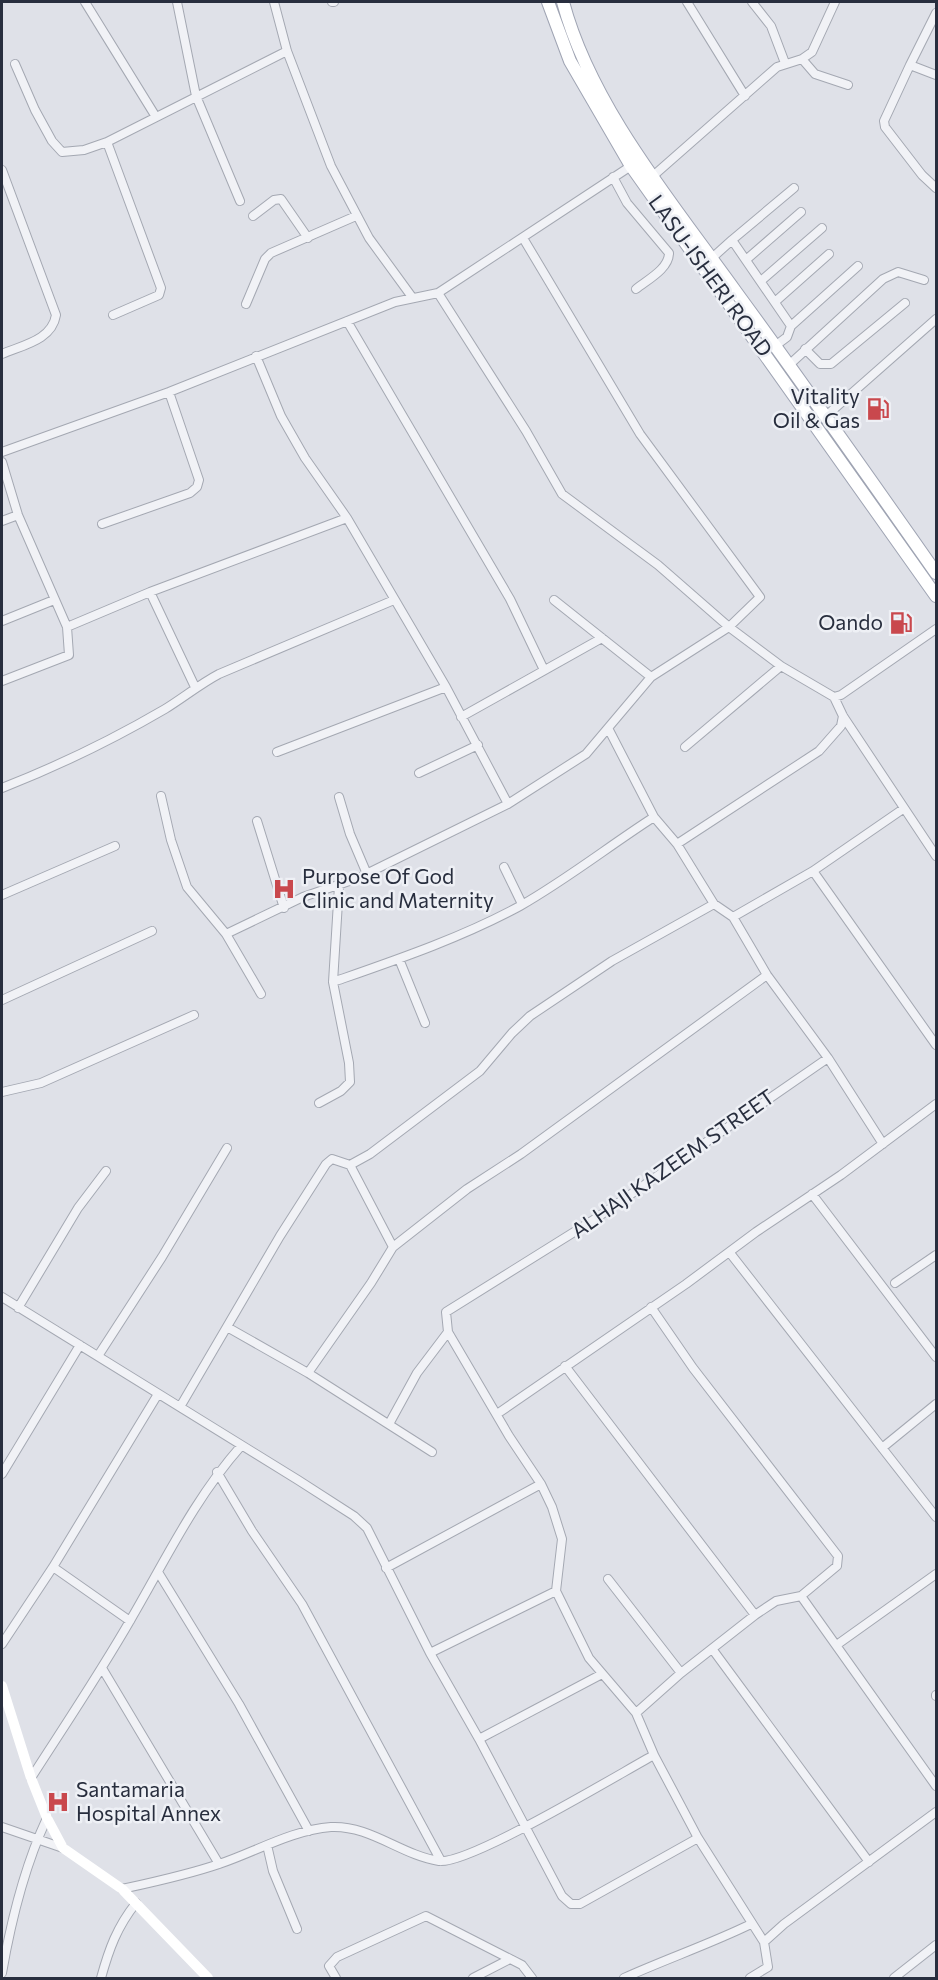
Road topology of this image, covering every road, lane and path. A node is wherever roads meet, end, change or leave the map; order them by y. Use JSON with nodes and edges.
{"nodes":[{"id":1,"x":85,"y":2,"type":"edge"},
{"id":2,"x":177,"y":2,"type":"edge"},
{"id":3,"x":274,"y":2,"type":"edge"},
{"id":4,"x":548,"y":2,"type":"edge"},
{"id":5,"x":563,"y":2,"type":"edge"},
{"id":6,"x":687,"y":2,"type":"edge"},
{"id":7,"x":752,"y":2,"type":"edge"},
{"id":8,"x":835,"y":2,"type":"edge"},
{"id":9,"x":936,"y":13,"type":"edge"},
{"id":10,"x":287,"y":51,"type":"junction"},
{"id":11,"x":802,"y":59,"type":"junction"},
{"id":12,"x":15,"y":63,"type":"dead end"},
{"id":13,"x":785,"y":63,"type":"junction"},
{"id":14,"x":910,"y":65,"type":"junction"},
{"id":15,"x":936,"y":75,"type":"edge"},
{"id":16,"x":848,"y":85,"type":"dead end"},
{"id":17,"x":196,"y":96,"type":"junction"},
{"id":18,"x":745,"y":96,"type":"junction"},
{"id":19,"x":156,"y":117,"type":"junction"},
{"id":20,"x":107,"y":142,"type":"junction"},
{"id":21,"x":631,"y":166,"type":"junction"},
{"id":22,"x":2,"y":170,"type":"edge"},
{"id":23,"x":653,"y":176,"type":"junction"},
{"id":24,"x":613,"y":177,"type":"junction"},
{"id":25,"x":794,"y":188,"type":"dead end"},
{"id":26,"x":936,"y":188,"type":"edge"},
{"id":27,"x":240,"y":201,"type":"dead end"},
{"id":28,"x":801,"y":212,"type":"dead end"},
{"id":29,"x":253,"y":216,"type":"dead end"},
{"id":30,"x":356,"y":216,"type":"junction"},
{"id":31,"x":822,"y":228,"type":"dead end"},
{"id":32,"x":308,"y":238,"type":"junction"},
{"id":33,"x":523,"y":238,"type":"junction"},
{"id":34,"x":732,"y":240,"type":"junction"},
{"id":35,"x":829,"y":254,"type":"dead end"},
{"id":36,"x":712,"y":258,"type":"junction"},
{"id":37,"x":747,"y":259,"type":"junction"},
{"id":38,"x":858,"y":266,"type":"dead end"},
{"id":39,"x":762,"y":280,"type":"junction"},
{"id":40,"x":924,"y":280,"type":"dead end"},
{"id":41,"x":636,"y":289,"type":"dead end"},
{"id":42,"x":438,"y":293,"type":"junction"},
{"id":43,"x":412,"y":297,"type":"junction"},
{"id":44,"x":776,"y":301,"type":"junction"},
{"id":45,"x":905,"y":303,"type":"dead end"},
{"id":46,"x":246,"y":304,"type":"dead end"},
{"id":47,"x":113,"y":315,"type":"dead end"},
{"id":48,"x":936,"y":319,"type":"edge"},
{"id":49,"x":347,"y":321,"type":"junction"},
{"id":50,"x":791,"y":326,"type":"junction"},
{"id":51,"x":776,"y":346,"type":"junction"},
{"id":52,"x":805,"y":349,"type":"junction"},
{"id":53,"x":2,"y":354,"type":"edge"},
{"id":54,"x":255,"y":356,"type":"junction"},
{"id":55,"x":789,"y":365,"type":"junction"},
{"id":56,"x":169,"y":392,"type":"junction"},
{"id":57,"x":826,"y":416,"type":"junction"},
{"id":58,"x":2,"y":452,"type":"edge"},
{"id":59,"x":2,"y":462,"type":"edge"},
{"id":60,"x":18,"y":515,"type":"junction"},
{"id":61,"x":347,"y":518,"type":"junction"},
{"id":62,"x":2,"y":521,"type":"edge"},
{"id":63,"x":102,"y":524,"type":"dead end"},
{"id":64,"x":936,"y":573,"type":"edge"},
{"id":65,"x":150,"y":592,"type":"junction"},
{"id":66,"x":936,"y":596,"type":"edge"},
{"id":67,"x":54,"y":600,"type":"junction"},
{"id":68,"x":394,"y":600,"type":"junction"},
{"id":69,"x":554,"y":600,"type":"dead end"},
{"id":70,"x":2,"y":621,"type":"edge"},
{"id":71,"x":67,"y":627,"type":"junction"},
{"id":72,"x":729,"y":627,"type":"junction"},
{"id":73,"x":936,"y":629,"type":"edge"},
{"id":74,"x":602,"y":639,"type":"junction"},
{"id":75,"x":781,"y":666,"type":"junction"},
{"id":76,"x":544,"y":670,"type":"junction"},
{"id":77,"x":651,"y":677,"type":"junction"},
{"id":78,"x":2,"y":681,"type":"edge"},
{"id":79,"x":195,"y":687,"type":"junction"},
{"id":80,"x":446,"y":687,"type":"junction"},
{"id":81,"x":834,"y":697,"type":"junction"},
{"id":82,"x":843,"y":716,"type":"junction"},
{"id":83,"x":461,"y":717,"type":"junction"},
{"id":84,"x":608,"y":728,"type":"junction"},
{"id":85,"x":478,"y":745,"type":"junction"},
{"id":86,"x":685,"y":747,"type":"dead end"},
{"id":87,"x":277,"y":752,"type":"dead end"},
{"id":88,"x":419,"y":773,"type":"dead end"},
{"id":89,"x":2,"y":789,"type":"edge"},
{"id":90,"x":161,"y":796,"type":"dead end"},
{"id":91,"x":339,"y":797,"type":"dead end"},
{"id":92,"x":508,"y":804,"type":"junction"},
{"id":93,"x":903,"y":809,"type":"junction"},
{"id":94,"x":654,"y":817,"type":"junction"},
{"id":95,"x":257,"y":821,"type":"dead end"},
{"id":96,"x":677,"y":844,"type":"junction"},
{"id":97,"x":115,"y":846,"type":"dead end"},
{"id":98,"x":936,"y":856,"type":"edge"},
{"id":99,"x":504,"y":867,"type":"dead end"},
{"id":100,"x":813,"y":871,"type":"junction"},
{"id":101,"x":367,"y":874,"type":"junction"},
{"id":102,"x":339,"y":886,"type":"junction"},
{"id":103,"x":2,"y":896,"type":"edge"},
{"id":104,"x":522,"y":904,"type":"junction"},
{"id":105,"x":714,"y":904,"type":"junction"},
{"id":106,"x":284,"y":908,"type":"junction"},
{"id":107,"x":733,"y":917,"type":"junction"},
{"id":108,"x":152,"y":932,"type":"dead end"},
{"id":109,"x":226,"y":934,"type":"junction"},
{"id":110,"x":399,"y":959,"type":"junction"},
{"id":111,"x":767,"y":975,"type":"junction"},
{"id":112,"x":333,"y":982,"type":"junction"},
{"id":113,"x":261,"y":994,"type":"dead end"},
{"id":114,"x":2,"y":1000,"type":"edge"},
{"id":115,"x":194,"y":1015,"type":"dead end"},
{"id":116,"x":425,"y":1023,"type":"dead end"},
{"id":117,"x":936,"y":1045,"type":"edge"},
{"id":118,"x":828,"y":1058,"type":"junction"},
{"id":119,"x":2,"y":1092,"type":"edge"},
{"id":120,"x":319,"y":1103,"type":"dead end"},
{"id":121,"x":936,"y":1104,"type":"edge"},
{"id":122,"x":883,"y":1144,"type":"junction"},
{"id":123,"x":227,"y":1148,"type":"dead end"},
{"id":124,"x":350,"y":1165,"type":"junction"},
{"id":125,"x":106,"y":1171,"type":"dead end"},
{"id":126,"x":812,"y":1194,"type":"junction"},
{"id":127,"x":393,"y":1247,"type":"junction"},
{"id":128,"x":730,"y":1253,"type":"junction"},
{"id":129,"x":936,"y":1255,"type":"edge"},
{"id":130,"x":895,"y":1283,"type":"dead end"},
{"id":131,"x":2,"y":1298,"type":"edge"},
{"id":132,"x":651,"y":1307,"type":"junction"},
{"id":133,"x":18,"y":1308,"type":"junction"},
{"id":134,"x":226,"y":1327,"type":"junction"},
{"id":135,"x":448,"y":1332,"type":"junction"},
{"id":136,"x":80,"y":1345,"type":"junction"},
{"id":137,"x":98,"y":1356,"type":"junction"},
{"id":138,"x":936,"y":1357,"type":"edge"},
{"id":139,"x":565,"y":1366,"type":"junction"},
{"id":140,"x":308,"y":1373,"type":"junction"},
{"id":141,"x":158,"y":1395,"type":"junction"},
{"id":142,"x":936,"y":1404,"type":"edge"},
{"id":143,"x":180,"y":1407,"type":"junction"},
{"id":144,"x":497,"y":1414,"type":"junction"},
{"id":145,"x":389,"y":1424,"type":"junction"},
{"id":146,"x":241,"y":1446,"type":"junction"},
{"id":147,"x":882,"y":1448,"type":"junction"},
{"id":148,"x":432,"y":1452,"type":"dead end"},
{"id":149,"x":218,"y":1472,"type":"junction"},
{"id":150,"x":2,"y":1474,"type":"edge"},
{"id":151,"x":541,"y":1484,"type":"junction"},
{"id":152,"x":936,"y":1517,"type":"edge"},
{"id":153,"x":53,"y":1567,"type":"junction"},
{"id":154,"x":386,"y":1568,"type":"junction"},
{"id":155,"x":158,"y":1572,"type":"junction"},
{"id":156,"x":936,"y":1574,"type":"edge"},
{"id":157,"x":608,"y":1579,"type":"dead end"},
{"id":158,"x":556,"y":1591,"type":"junction"},
{"id":159,"x":801,"y":1596,"type":"junction"},
{"id":160,"x":755,"y":1615,"type":"junction"},
{"id":161,"x":130,"y":1620,"type":"junction"},
{"id":162,"x":2,"y":1644,"type":"edge"},
{"id":163,"x":838,"y":1644,"type":"junction"},
{"id":164,"x":713,"y":1650,"type":"junction"},
{"id":165,"x":430,"y":1653,"type":"junction"},
{"id":166,"x":102,"y":1668,"type":"junction"},
{"id":167,"x":681,"y":1672,"type":"junction"},
{"id":168,"x":602,"y":1674,"type":"junction"},
{"id":169,"x":2,"y":1686,"type":"edge"},
{"id":170,"x":636,"y":1713,"type":"junction"},
{"id":171,"x":480,"y":1739,"type":"junction"},
{"id":172,"x":654,"y":1755,"type":"junction"},
{"id":173,"x":31,"y":1778,"type":"junction"},
{"id":174,"x":936,"y":1786,"type":"edge"},
{"id":175,"x":936,"y":1812,"type":"edge"},
{"id":176,"x":47,"y":1818,"type":"junction"},
{"id":177,"x":526,"y":1826,"type":"junction"},
{"id":178,"x":2,"y":1827,"type":"edge"},
{"id":179,"x":309,"y":1831,"type":"junction"},
{"id":180,"x":698,"y":1838,"type":"junction"},
{"id":181,"x":37,"y":1839,"type":"junction"},
{"id":182,"x":267,"y":1845,"type":"junction"},
{"id":183,"x":63,"y":1848,"type":"junction"},
{"id":184,"x":441,"y":1861,"type":"junction"},
{"id":185,"x":868,"y":1862,"type":"junction"},
{"id":186,"x":219,"y":1864,"type":"junction"},
{"id":187,"x":122,"y":1889,"type":"junction"},
{"id":188,"x":136,"y":1903,"type":"junction"},
{"id":189,"x":751,"y":1924,"type":"junction"},
{"id":190,"x":297,"y":1929,"type":"dead end"},
{"id":191,"x":764,"y":1942,"type":"junction"},
{"id":192,"x":936,"y":1945,"type":"edge"},
{"id":193,"x":510,"y":1959,"type":"junction"},
{"id":194,"x":2,"y":1972,"type":"edge"},
{"id":195,"x":101,"y":1978,"type":"edge"},
{"id":196,"x":208,"y":1978,"type":"edge"},
{"id":197,"x":336,"y":1978,"type":"edge"},
{"id":198,"x":473,"y":1978,"type":"edge"},
{"id":199,"x":532,"y":1978,"type":"edge"},
{"id":200,"x":624,"y":1978,"type":"edge"},
{"id":201,"x":750,"y":1978,"type":"edge"},
{"id":202,"x":894,"y":1978,"type":"edge"}],
"edges":[{"from":1,"to":19,"type":"street"},
{"from":2,"to":17,"type":"street"},
{"from":3,"to":10,"type":"street"},
{"from":4,"to":21,"type":"main road","name":"LASU-ISHERI ROAD"},
{"from":5,"to":23,"type":"main road","name":"LASU-ISHERI ROAD"},
{"from":6,"to":18,"type":"street"},
{"from":7,"to":13,"type":"street"},
{"from":8,"to":11,"type":"street"},
{"from":9,"to":14,"type":"street"},
{"from":10,"to":17,"type":"street"},
{"from":10,"to":30,"type":"street"},
{"from":11,"to":13,"type":"street"},
{"from":11,"to":16,"type":"street"},
{"from":12,"to":20,"type":"street"},
{"from":13,"to":18,"type":"street"},
{"from":14,"to":15,"type":"street"},
{"from":14,"to":26,"type":"street"},
{"from":17,"to":19,"type":"street"},
{"from":17,"to":27,"type":"street"},
{"from":18,"to":23,"type":"street"},
{"from":19,"to":20,"type":"street"},
{"from":20,"to":47,"type":"street"},
{"from":21,"to":24,"type":"street"},
{"from":21,"to":66,"type":"main road","name":"LASU-ISHERI ROAD"},
{"from":22,"to":53,"type":"street"},
{"from":23,"to":36,"type":"main road","name":"LASU-ISHERI ROAD"},
{"from":24,"to":33,"type":"street"},
{"from":24,"to":41,"type":"street"},
{"from":25,"to":34,"type":"street"},
{"from":28,"to":37,"type":"street"},
{"from":29,"to":32,"type":"street"},
{"from":30,"to":32,"type":"street"},
{"from":30,"to":43,"type":"street"},
{"from":31,"to":39,"type":"street"},
{"from":32,"to":46,"type":"street"},
{"from":33,"to":42,"type":"street"},
{"from":33,"to":72,"type":"street"},
{"from":34,"to":36,"type":"street"},
{"from":34,"to":37,"type":"street"},
{"from":35,"to":44,"type":"street"},
{"from":36,"to":51,"type":"main road","name":"LASU-ISHERI ROAD"},
{"from":37,"to":39,"type":"street"},
{"from":38,"to":50,"type":"street"},
{"from":39,"to":44,"type":"street"},
{"from":40,"to":52,"type":"street"},
{"from":42,"to":43,"type":"street"},
{"from":42,"to":72,"type":"street"},
{"from":43,"to":49,"type":"street"},
{"from":44,"to":50,"type":"street"},
{"from":45,"to":52,"type":"street"},
{"from":48,"to":57,"type":"street"},
{"from":49,"to":54,"type":"street"},
{"from":49,"to":76,"type":"street"},
{"from":50,"to":51,"type":"street"},
{"from":51,"to":55,"type":"main road","name":"LASU-ISHERI ROAD"},
{"from":52,"to":55,"type":"street"},
{"from":54,"to":56,"type":"street"},
{"from":54,"to":61,"type":"street"},
{"from":55,"to":57,"type":"main road","name":"LASU-ISHERI ROAD"},
{"from":56,"to":58,"type":"street"},
{"from":56,"to":63,"type":"street"},
{"from":57,"to":64,"type":"main road","name":"LASU-ISHERI ROAD"},
{"from":59,"to":60,"type":"street"},
{"from":60,"to":62,"type":"street"},
{"from":60,"to":67,"type":"street"},
{"from":61,"to":65,"type":"street"},
{"from":61,"to":68,"type":"street"},
{"from":65,"to":71,"type":"street"},
{"from":65,"to":79,"type":"street"},
{"from":67,"to":70,"type":"street"},
{"from":67,"to":71,"type":"street"},
{"from":68,"to":79,"type":"street"},
{"from":68,"to":80,"type":"street"},
{"from":69,"to":74,"type":"street"},
{"from":71,"to":78,"type":"street"},
{"from":72,"to":75,"type":"street"},
{"from":72,"to":77,"type":"street"},
{"from":73,"to":81,"type":"street"},
{"from":74,"to":76,"type":"street"},
{"from":74,"to":77,"type":"street"},
{"from":75,"to":81,"type":"street"},
{"from":75,"to":86,"type":"street"},
{"from":76,"to":83,"type":"street"},
{"from":77,"to":84,"type":"street"},
{"from":79,"to":89,"type":"street"},
{"from":80,"to":83,"type":"street"},
{"from":80,"to":87,"type":"street"},
{"from":81,"to":82,"type":"street"},
{"from":82,"to":93,"type":"street"},
{"from":82,"to":96,"type":"street"},
{"from":83,"to":85,"type":"street"},
{"from":84,"to":92,"type":"street"},
{"from":84,"to":94,"type":"street"},
{"from":85,"to":88,"type":"street"},
{"from":85,"to":92,"type":"street"},
{"from":90,"to":109,"type":"street"},
{"from":91,"to":101,"type":"street"},
{"from":92,"to":101,"type":"street"},
{"from":93,"to":98,"type":"street"},
{"from":93,"to":100,"type":"street"},
{"from":94,"to":96,"type":"street"},
{"from":94,"to":104,"type":"street"},
{"from":95,"to":106,"type":"street"},
{"from":96,"to":105,"type":"street"},
{"from":97,"to":103,"type":"street"},
{"from":99,"to":104,"type":"street"},
{"from":100,"to":107,"type":"street"},
{"from":100,"to":117,"type":"street"},
{"from":101,"to":102,"type":"street"},
{"from":102,"to":106,"type":"street"},
{"from":102,"to":112,"type":"street"},
{"from":104,"to":110,"type":"street"},
{"from":105,"to":107,"type":"street"},
{"from":105,"to":124,"type":"street"},
{"from":106,"to":109,"type":"street"},
{"from":107,"to":111,"type":"street"},
{"from":108,"to":114,"type":"street"},
{"from":109,"to":113,"type":"street"},
{"from":110,"to":112,"type":"street"},
{"from":110,"to":116,"type":"street"},
{"from":111,"to":118,"type":"street"},
{"from":111,"to":127,"type":"street"},
{"from":112,"to":120,"type":"street"},
{"from":115,"to":119,"type":"street"},
{"from":118,"to":122,"type":"street"},
{"from":118,"to":135,"type":"street","name":"ALHAJI KAZEEM STREET"},
{"from":121,"to":122,"type":"street"},
{"from":122,"to":126,"type":"street"},
{"from":123,"to":137,"type":"street"},
{"from":124,"to":127,"type":"street"},
{"from":124,"to":134,"type":"street"},
{"from":125,"to":133,"type":"street"},
{"from":126,"to":128,"type":"street"},
{"from":126,"to":138,"type":"street"},
{"from":127,"to":140,"type":"street"},
{"from":128,"to":132,"type":"street"},
{"from":128,"to":147,"type":"street"},
{"from":129,"to":130,"type":"street"},
{"from":131,"to":133,"type":"street"},
{"from":132,"to":139,"type":"street"},
{"from":132,"to":159,"type":"street"},
{"from":133,"to":136,"type":"street"},
{"from":134,"to":140,"type":"street"},
{"from":134,"to":143,"type":"street"},
{"from":135,"to":144,"type":"street"},
{"from":135,"to":145,"type":"street"},
{"from":136,"to":137,"type":"street"},
{"from":136,"to":150,"type":"street"},
{"from":137,"to":141,"type":"street"},
{"from":139,"to":144,"type":"street"},
{"from":139,"to":160,"type":"street"},
{"from":140,"to":145,"type":"street"},
{"from":141,"to":143,"type":"street"},
{"from":141,"to":153,"type":"street"},
{"from":142,"to":147,"type":"street"},
{"from":143,"to":146,"type":"street"},
{"from":144,"to":151,"type":"street"},
{"from":145,"to":148,"type":"street"},
{"from":146,"to":149,"type":"street"},
{"from":146,"to":154,"type":"street"},
{"from":147,"to":152,"type":"street"},
{"from":149,"to":155,"type":"street"},
{"from":149,"to":184,"type":"street"},
{"from":151,"to":154,"type":"street"},
{"from":151,"to":158,"type":"street"},
{"from":153,"to":161,"type":"street"},
{"from":153,"to":162,"type":"street"},
{"from":154,"to":165,"type":"street"},
{"from":155,"to":161,"type":"street"},
{"from":155,"to":179,"type":"street"},
{"from":156,"to":163,"type":"street"},
{"from":157,"to":167,"type":"street"},
{"from":158,"to":165,"type":"street"},
{"from":158,"to":168,"type":"street"},
{"from":159,"to":160,"type":"street"},
{"from":159,"to":163,"type":"street"},
{"from":160,"to":164,"type":"street"},
{"from":161,"to":166,"type":"street"},
{"from":163,"to":174,"type":"street"},
{"from":164,"to":167,"type":"street"},
{"from":164,"to":185,"type":"street"},
{"from":165,"to":171,"type":"street"},
{"from":166,"to":173,"type":"street"},
{"from":166,"to":186,"type":"street"},
{"from":167,"to":170,"type":"street"},
{"from":168,"to":170,"type":"street"},
{"from":168,"to":171,"type":"street"},
{"from":169,"to":173,"type":"street"},
{"from":170,"to":172,"type":"street"},
{"from":171,"to":177,"type":"street"},
{"from":172,"to":177,"type":"street"},
{"from":172,"to":180,"type":"street"},
{"from":173,"to":176,"type":"street"},
{"from":175,"to":185,"type":"street"},
{"from":176,"to":181,"type":"street"},
{"from":176,"to":183,"type":"street"},
{"from":177,"to":180,"type":"street"},
{"from":177,"to":184,"type":"street"},
{"from":178,"to":181,"type":"street"},
{"from":179,"to":182,"type":"street"},
{"from":179,"to":184,"type":"street"},
{"from":180,"to":189,"type":"street"},
{"from":181,"to":183,"type":"street"},
{"from":181,"to":194,"type":"street"},
{"from":182,"to":186,"type":"street"},
{"from":182,"to":190,"type":"street"},
{"from":183,"to":187,"type":"street"},
{"from":185,"to":191,"type":"street"},
{"from":186,"to":187,"type":"street"},
{"from":187,"to":188,"type":"street"},
{"from":188,"to":195,"type":"street"},
{"from":188,"to":196,"type":"street"},
{"from":189,"to":191,"type":"street"},
{"from":189,"to":200,"type":"street"},
{"from":191,"to":201,"type":"street"},
{"from":192,"to":202,"type":"street"},
{"from":193,"to":197,"type":"street"},
{"from":193,"to":198,"type":"street"},
{"from":193,"to":199,"type":"street"}]}
